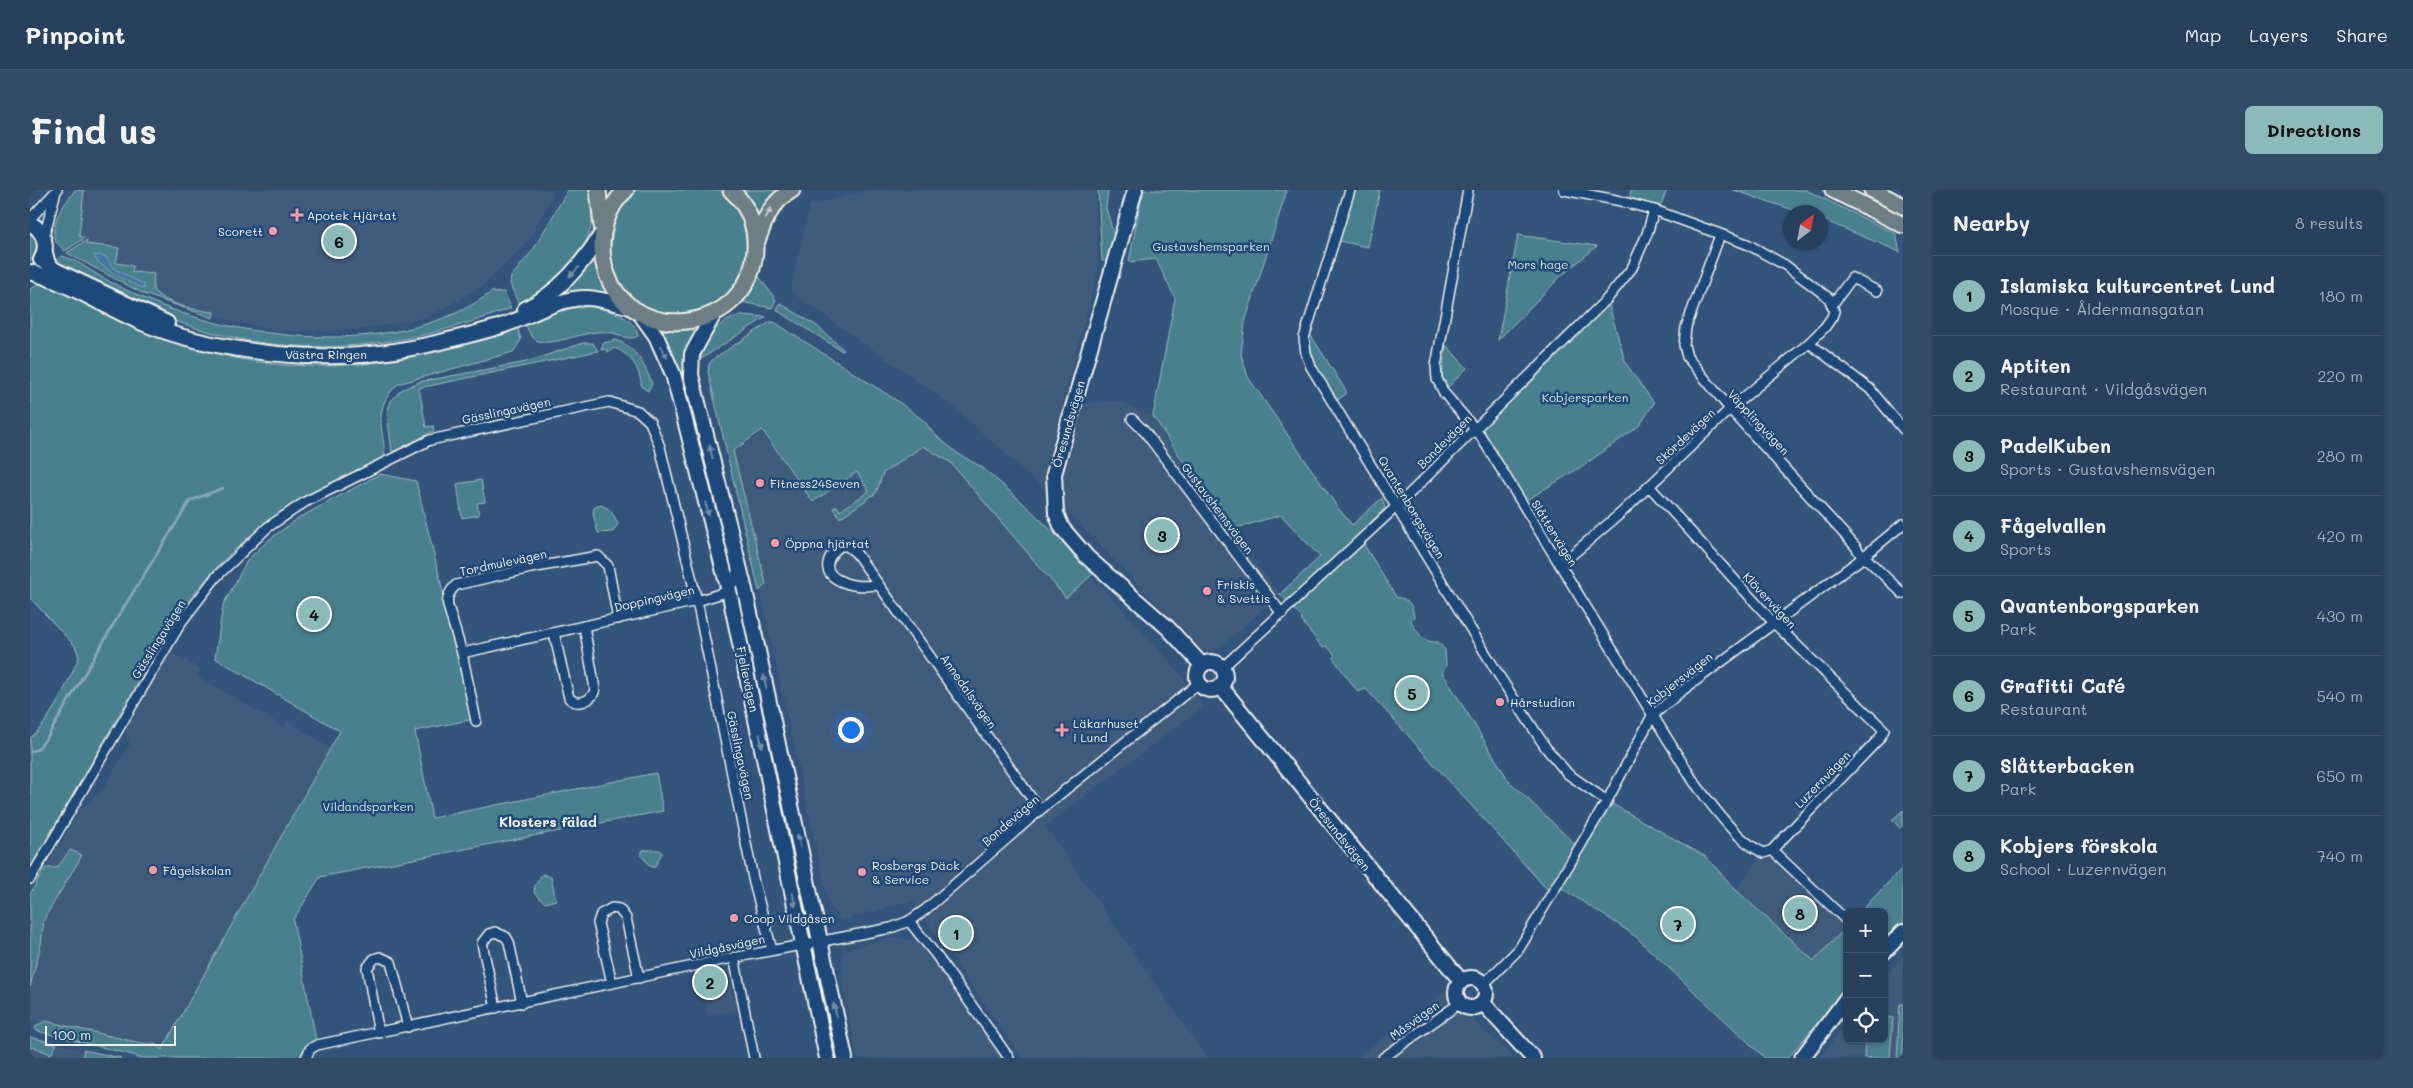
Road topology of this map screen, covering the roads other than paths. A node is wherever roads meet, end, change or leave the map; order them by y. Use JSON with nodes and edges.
{"nodes":[{"id":1,"x":598,"y":190,"type":"edge"},
{"id":2,"x":626,"y":190,"type":"edge"},
{"id":3,"x":730,"y":190,"type":"edge"},
{"id":4,"x":792,"y":190,"type":"edge"},
{"id":5,"x":1135,"y":190,"type":"edge"},
{"id":6,"x":1350,"y":190,"type":"edge"},
{"id":7,"x":1468,"y":190,"type":"edge"},
{"id":8,"x":1564,"y":190,"type":"edge"},
{"id":9,"x":1833,"y":190,"type":"edge"},
{"id":10,"x":1872,"y":190,"type":"edge"},
{"id":11,"x":57,"y":191,"type":"edge"},
{"id":12,"x":1903,"y":206,"type":"edge"},
{"id":13,"x":1654,"y":210,"type":"junction"},
{"id":14,"x":30,"y":219,"type":"edge"},
{"id":15,"x":30,"y":223,"type":"edge"},
{"id":16,"x":1903,"y":225,"type":"edge"},
{"id":17,"x":603,"y":232,"type":"junction"},
{"id":18,"x":1720,"y":235,"type":"junction"},
{"id":19,"x":44,"y":237,"type":"junction"},
{"id":20,"x":755,"y":247,"type":"junction"},
{"id":21,"x":45,"y":253,"type":"junction"},
{"id":22,"x":30,"y":271,"type":"edge"},
{"id":23,"x":1877,"y":291,"type":"dead end"},
{"id":24,"x":1831,"y":301,"type":"junction"},
{"id":25,"x":635,"y":309,"type":"junction"},
{"id":26,"x":714,"y":314,"type":"junction"},
{"id":27,"x":451,"y":340,"type":"junction"},
{"id":28,"x":1809,"y":342,"type":"junction"},
{"id":29,"x":231,"y":347,"type":"junction"},
{"id":30,"x":1730,"y":409,"type":"junction"},
{"id":31,"x":1132,"y":419,"type":"dead end"},
{"id":32,"x":1475,"y":428,"type":"junction"},
{"id":33,"x":1903,"y":428,"type":"edge"},
{"id":34,"x":1649,"y":486,"type":"junction"},
{"id":35,"x":1396,"y":506,"type":"junction"},
{"id":36,"x":1903,"y":524,"type":"edge"},
{"id":37,"x":1862,"y":557,"type":"junction"},
{"id":38,"x":1560,"y":565,"type":"junction"},
{"id":39,"x":739,"y":567,"type":"junction"},
{"id":40,"x":879,"y":585,"type":"junction"},
{"id":41,"x":729,"y":591,"type":"junction"},
{"id":42,"x":1903,"y":594,"type":"edge"},
{"id":43,"x":697,"y":601,"type":"junction"},
{"id":44,"x":749,"y":610,"type":"junction"},
{"id":45,"x":1282,"y":614,"type":"junction"},
{"id":46,"x":618,"y":619,"type":"junction"},
{"id":47,"x":1774,"y":623,"type":"junction"},
{"id":48,"x":584,"y":626,"type":"junction"},
{"id":49,"x":554,"y":633,"type":"junction"},
{"id":50,"x":462,"y":653,"type":"junction"},
{"id":51,"x":1202,"y":665,"type":"junction"},
{"id":52,"x":1222,"y":668,"type":"junction"},
{"id":53,"x":1199,"y":683,"type":"junction"},
{"id":54,"x":1220,"y":686,"type":"junction"},
{"id":55,"x":1652,"y":716,"type":"junction"},
{"id":56,"x":476,"y":720,"type":"dead end"},
{"id":57,"x":1880,"y":725,"type":"joint"},
{"id":58,"x":1607,"y":801,"type":"junction"},
{"id":59,"x":1040,"y":810,"type":"junction"},
{"id":60,"x":1768,"y":851,"type":"junction"},
{"id":61,"x":30,"y":879,"type":"edge"},
{"id":62,"x":1843,"y":917,"type":"edge"},
{"id":63,"x":909,"y":921,"type":"junction"},
{"id":64,"x":1903,"y":932,"type":"edge"},
{"id":65,"x":821,"y":940,"type":"junction"},
{"id":66,"x":803,"y":944,"type":"junction"},
{"id":67,"x":1888,"y":948,"type":"edge"},
{"id":68,"x":772,"y":950,"type":"junction"},
{"id":69,"x":734,"y":957,"type":"junction"},
{"id":70,"x":639,"y":978,"type":"junction"},
{"id":71,"x":1461,"y":981,"type":"junction"},
{"id":72,"x":612,"y":983,"type":"junction"},
{"id":73,"x":1484,"y":984,"type":"junction"},
{"id":74,"x":522,"y":1003,"type":"junction"},
{"id":75,"x":1460,"y":1003,"type":"junction"},
{"id":76,"x":1482,"y":1003,"type":"junction"},
{"id":77,"x":1843,"y":1003,"type":"edge"},
{"id":78,"x":496,"y":1008,"type":"junction"},
{"id":79,"x":408,"y":1027,"type":"junction"},
{"id":80,"x":379,"y":1033,"type":"junction"},
{"id":81,"x":306,"y":1058,"type":"edge"},
{"id":82,"x":754,"y":1058,"type":"edge"},
{"id":83,"x":827,"y":1058,"type":"edge"},
{"id":84,"x":845,"y":1058,"type":"edge"},
{"id":85,"x":1009,"y":1058,"type":"edge"},
{"id":86,"x":1383,"y":1058,"type":"edge"},
{"id":87,"x":1533,"y":1058,"type":"edge"},
{"id":88,"x":1802,"y":1058,"type":"edge"}],
"edges":[{"from":1,"to":17,"type":"main road"},
{"from":2,"to":17,"type":"main road"},
{"from":3,"to":20,"type":"main road"},
{"from":20,"to":4,"type":"main road","one_way":true},
{"from":5,"to":51,"type":"main road","name":"Öresundsvägen"},
{"from":6,"to":35,"type":"street","name":"Qvantenborgsvägen"},
{"from":7,"to":32,"type":"street","name":"Slåttervägen"},
{"from":8,"to":13,"type":"street"},
{"from":9,"to":16,"type":"main road"},
{"from":10,"to":12,"type":"main road"},
{"from":11,"to":14,"type":"street"},
{"from":11,"to":19,"type":"street"},
{"from":13,"to":18,"type":"street"},
{"from":13,"to":32,"type":"street","name":"Bondevägen"},
{"from":15,"to":19,"type":"main road"},
{"from":17,"to":25,"type":"main road"},
{"from":17,"to":27,"type":"main road","name":"Västra Ringen","one_way":true},
{"from":18,"to":24,"type":"street"},
{"from":18,"to":30,"type":"street","name":"Väpplingvägen"},
{"from":19,"to":21,"type":"main road"},
{"from":20,"to":26,"type":"main road"},
{"from":21,"to":22,"type":"main road","name":"Västra Ringen"},
{"from":21,"to":29,"type":"main road","name":"Västra Ringen"},
{"from":22,"to":29,"type":"main road","name":"Västra Ringen"},
{"from":23,"to":24,"type":"street","name":"Skördevägen"},
{"from":24,"to":28,"type":"street","name":"Skördevägen"},
{"from":25,"to":26,"type":"main road"},
{"from":25,"to":27,"type":"main road","name":"Västra Ringen"},
{"from":25,"to":41,"type":"main road","name":"Fjelievägen","one_way":true},
{"from":39,"to":26,"type":"main road","name":"Fjelievägen","one_way":true},
{"from":27,"to":29,"type":"main road","name":"Västra Ringen"},
{"from":28,"to":30,"type":"street","name":"Skördevägen"},
{"from":28,"to":33,"type":"street"},
{"from":30,"to":34,"type":"street","name":"Skördevägen"},
{"from":30,"to":37,"type":"street","name":"Väpplingvägen"},
{"from":31,"to":45,"type":"street","name":"Gustavshemsvägen"},
{"from":32,"to":35,"type":"street","name":"Bondevägen"},
{"from":32,"to":38,"type":"street","name":"Slåttervägen"},
{"from":34,"to":38,"type":"street","name":"Skördevägen"},
{"from":34,"to":47,"type":"street","name":"Klövervägen"},
{"from":35,"to":45,"type":"street","name":"Bondevägen"},
{"from":35,"to":58,"type":"street","name":"Qvantenborgsvägen"},
{"from":36,"to":37,"type":"street","name":"Kobjersvägen"},
{"from":37,"to":42,"type":"street","name":"Väpplingvägen"},
{"from":37,"to":47,"type":"street","name":"Kobjersvägen"},
{"from":38,"to":55,"type":"street","name":"Slåttervägen"},
{"from":39,"to":41,"type":"street"},
{"from":39,"to":44,"type":"main road","name":"Fjelievägen"},
{"from":40,"to":40,"type":"street","name":"Annedalsvägen"},
{"from":40,"to":59,"type":"street","name":"Annedalsvägen"},
{"from":41,"to":43,"type":"street","name":"Doppingvägen"},
{"from":41,"to":44,"type":"street"},
{"from":41,"to":66,"type":"main road","name":"Fjelievägen","one_way":true},
{"from":43,"to":46,"type":"street","name":"Doppingvägen"},
{"from":43,"to":61,"type":"street","name":"Gässlingavägen"},
{"from":43,"to":68,"type":"street","name":"Gässlingavägen"},
{"from":65,"to":44,"type":"main road","name":"Fjelievägen","one_way":true},
{"from":45,"to":52,"type":"street","name":"Bondevägen"},
{"from":46,"to":48,"type":"street","name":"Doppingvägen"},
{"from":46,"to":50,"type":"street","name":"Tordmulevägen"},
{"from":47,"to":55,"type":"street","name":"Kobjersvägen"},
{"from":47,"to":57,"type":"street","name":"Klövervägen"},
{"from":48,"to":49,"type":"street","name":"Doppingvägen"},
{"from":48,"to":49,"type":"street"},
{"from":49,"to":50,"type":"street","name":"Doppingvägen"},
{"from":50,"to":56,"type":"street","name":"Tordmulevägen"},
{"from":51,"to":52,"type":"main road"},
{"from":51,"to":53,"type":"main road"},
{"from":52,"to":54,"type":"main road"},
{"from":53,"to":54,"type":"main road"},
{"from":53,"to":59,"type":"street","name":"Bondevägen"},
{"from":54,"to":71,"type":"main road","name":"Öresundsvägen"},
{"from":55,"to":58,"type":"street","name":"Kobjersvägen"},
{"from":55,"to":60,"type":"street","name":"Slåttervägen"},
{"from":57,"to":60,"type":"street","name":"Luzernvägen"},
{"from":58,"to":73,"type":"street","name":"Kobjersvägen"},
{"from":59,"to":63,"type":"street","name":"Bondevägen"},
{"from":60,"to":62,"type":"street"},
{"from":63,"to":65,"type":"street","name":"Bondevägen"},
{"from":63,"to":85,"type":"street"},
{"from":64,"to":67,"type":"main road"},
{"from":65,"to":66,"type":"street","name":"Vildgåsvägen"},
{"from":84,"to":65,"type":"main road","name":"Fjelievägen","one_way":true},
{"from":66,"to":68,"type":"street","name":"Vildgåsvägen"},
{"from":66,"to":83,"type":"main road","name":"Fjelievägen"},
{"from":68,"to":69,"type":"street","name":"Vildgåsvägen"},
{"from":69,"to":70,"type":"street","name":"Vildgåsvägen"},
{"from":69,"to":82,"type":"street"},
{"from":70,"to":72,"type":"street","name":"Vildgåsvägen"},
{"from":70,"to":72,"type":"street"},
{"from":71,"to":73,"type":"main road"},
{"from":71,"to":75,"type":"main road"},
{"from":72,"to":74,"type":"street","name":"Vildgåsvägen"},
{"from":73,"to":76,"type":"main road"},
{"from":74,"to":78,"type":"street","name":"Vildgåsvägen"},
{"from":74,"to":78,"type":"street"},
{"from":75,"to":76,"type":"main road"},
{"from":75,"to":86,"type":"street","name":"Måsvägen"},
{"from":76,"to":87,"type":"main road"},
{"from":77,"to":88,"type":"main road"},
{"from":78,"to":79,"type":"street","name":"Vildgåsvägen"},
{"from":79,"to":80,"type":"street","name":"Vildgåsvägen"},
{"from":79,"to":80,"type":"street"},
{"from":80,"to":81,"type":"street","name":"Vildgåsvägen"}]}
